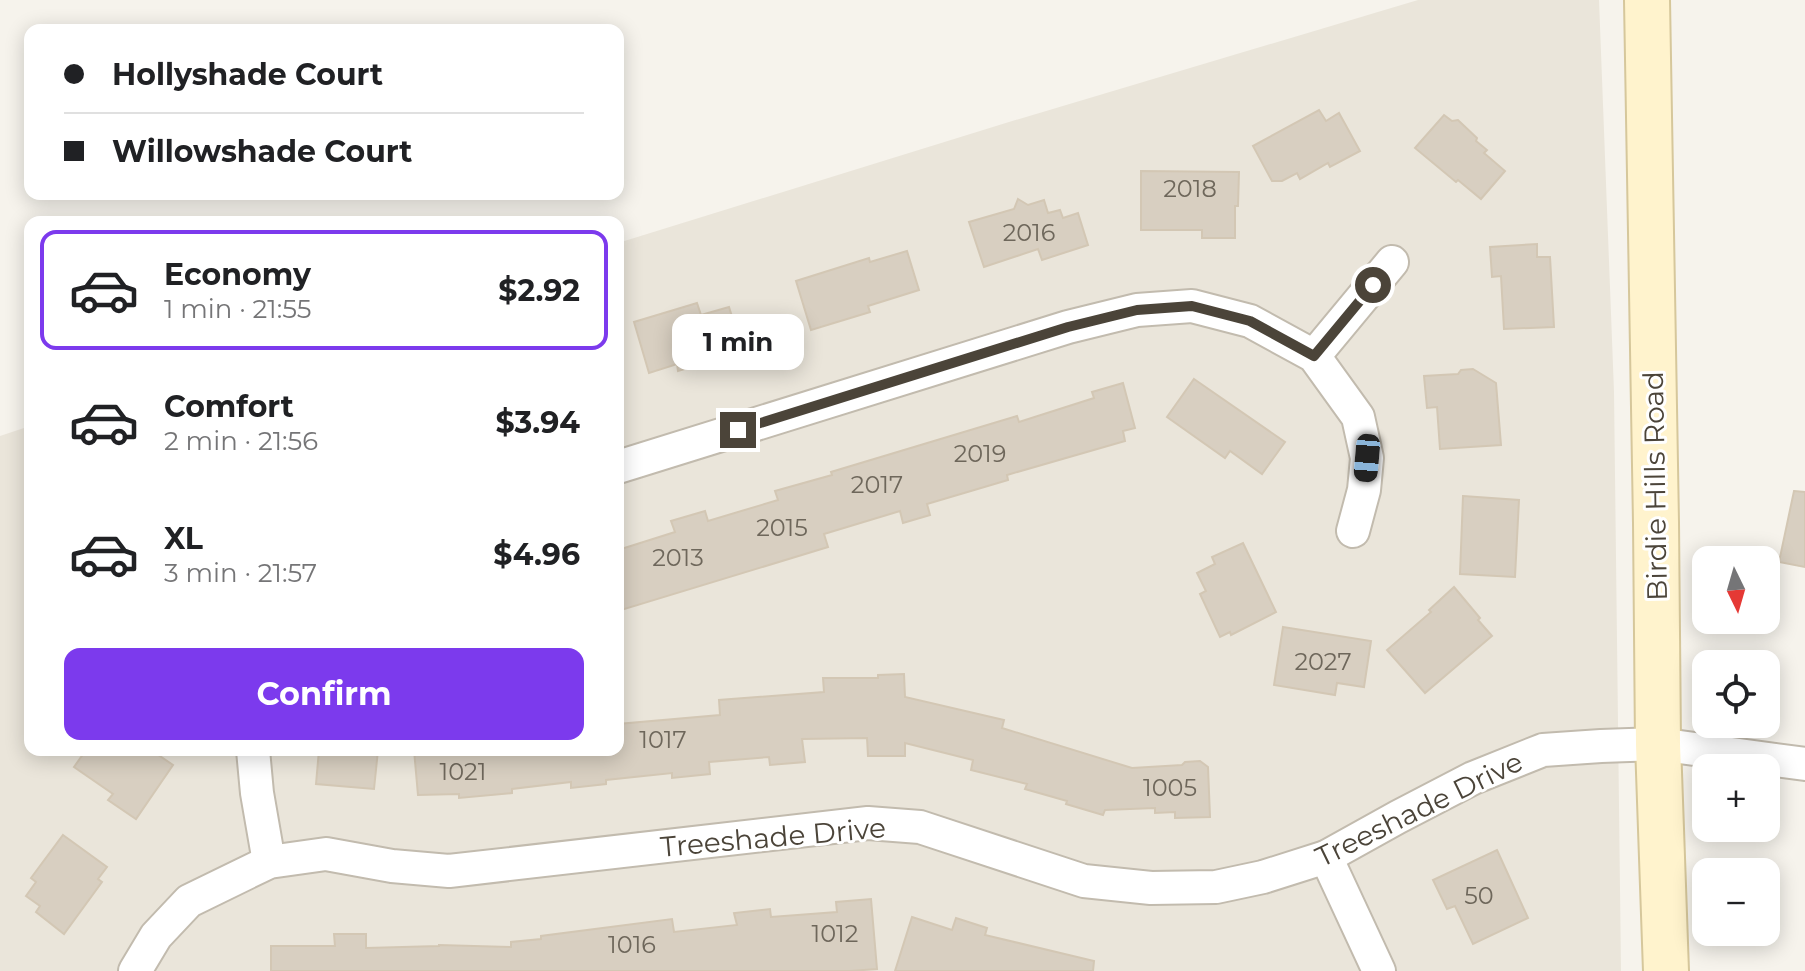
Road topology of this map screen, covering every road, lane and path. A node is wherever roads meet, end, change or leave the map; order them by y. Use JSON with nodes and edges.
{"nodes":[{"id":1,"x":1647,"y":0,"type":"edge"},
{"id":2,"x":1392,"y":262,"type":"dead end"},
{"id":3,"x":1314,"y":356,"type":"junction"},
{"id":4,"x":624,"y":465,"type":"edge"},
{"id":5,"x":1353,"y":531,"type":"dead end"},
{"id":6,"x":1658,"y":744,"type":"junction"},
{"id":7,"x":254,"y":756,"type":"edge"},
{"id":8,"x":1805,"y":764,"type":"edge"},
{"id":9,"x":1326,"y":857,"type":"junction"},
{"id":10,"x":269,"y":862,"type":"junction"},
{"id":11,"x":135,"y":971,"type":"edge"},
{"id":12,"x":1379,"y":971,"type":"edge"},
{"id":13,"x":1666,"y":971,"type":"edge"}],
"edges":[{"from":1,"to":6,"type":"main road","name":"Birdie Hills Road"},
{"from":2,"to":3,"type":"street"},
{"from":3,"to":4,"type":"street"},
{"from":3,"to":5,"type":"street"},
{"from":6,"to":8,"type":"street","name":"Treeshade Drive"},
{"from":6,"to":9,"type":"street","name":"Treeshade Drive"},
{"from":6,"to":13,"type":"main road","name":"Birdie Hills Road"},
{"from":7,"to":10,"type":"street"},
{"from":9,"to":10,"type":"street","name":"Treeshade Drive"},
{"from":9,"to":12,"type":"street"},
{"from":10,"to":11,"type":"street","name":"Treeshade Drive"}]}
